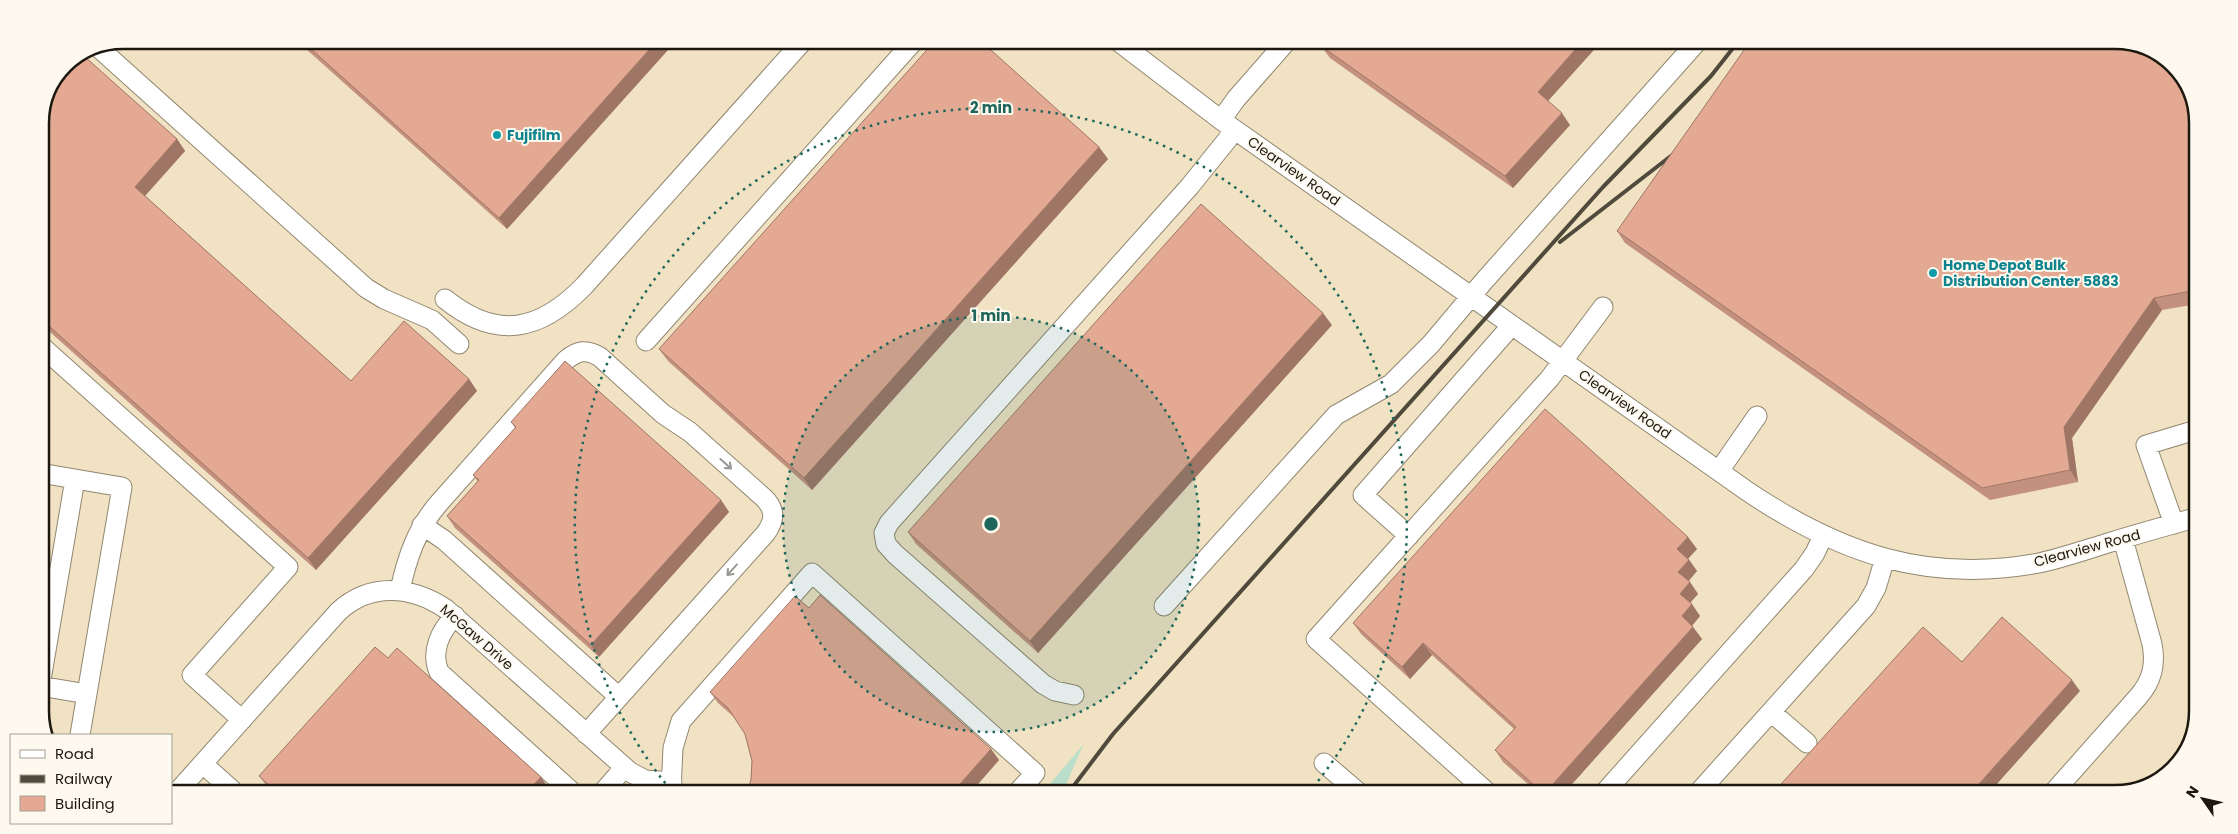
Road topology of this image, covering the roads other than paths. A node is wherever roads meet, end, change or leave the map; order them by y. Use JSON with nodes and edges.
{"nodes":[{"id":1,"x":797,"y":49,"type":"edge"},
{"id":2,"x":907,"y":49,"type":"edge"},
{"id":3,"x":1128,"y":49,"type":"edge"},
{"id":4,"x":1280,"y":49,"type":"edge"},
{"id":5,"x":1691,"y":49,"type":"edge"},
{"id":6,"x":103,"y":51,"type":"edge"},
{"id":7,"x":1228,"y":125,"type":"junction"},
{"id":8,"x":1471,"y":296,"type":"junction"},
{"id":9,"x":445,"y":299,"type":"dead end"},
{"id":10,"x":1603,"y":307,"type":"dead end"},
{"id":11,"x":1512,"y":325,"type":"junction"},
{"id":12,"x":646,"y":341,"type":"dead end"},
{"id":13,"x":459,"y":344,"type":"dead end"},
{"id":14,"x":49,"y":353,"type":"edge"},
{"id":15,"x":1564,"y":361,"type":"junction"},
{"id":16,"x":1757,"y":416,"type":"dead end"},
{"id":17,"x":2189,"y":432,"type":"edge"},
{"id":18,"x":1719,"y":471,"type":"junction"},
{"id":19,"x":49,"y":475,"type":"edge"},
{"id":20,"x":75,"y":479,"type":"junction"},
{"id":21,"x":2189,"y":520,"type":"edge"},
{"id":22,"x":2174,"y":524,"type":"junction"},
{"id":23,"x":422,"y":526,"type":"junction"},
{"id":24,"x":1409,"y":536,"type":"junction"},
{"id":25,"x":1823,"y":536,"type":"junction"},
{"id":26,"x":2123,"y":539,"type":"junction"},
{"id":27,"x":1885,"y":558,"type":"junction"},
{"id":28,"x":400,"y":590,"type":"junction"},
{"id":29,"x":1164,"y":606,"type":"dead end"},
{"id":30,"x":454,"y":616,"type":"junction"},
{"id":31,"x":49,"y":633,"type":"edge"},
{"id":32,"x":49,"y":688,"type":"edge"},
{"id":33,"x":87,"y":694,"type":"junction"},
{"id":34,"x":1074,"y":695,"type":"dead end"},
{"id":35,"x":619,"y":696,"type":"junction"},
{"id":36,"x":1771,"y":712,"type":"junction"},
{"id":37,"x":242,"y":720,"type":"junction"},
{"id":38,"x":80,"y":734,"type":"edge"},
{"id":39,"x":586,"y":734,"type":"junction"},
{"id":40,"x":1806,"y":743,"type":"dead end"},
{"id":41,"x":1324,"y":762,"type":"dead end"},
{"id":42,"x":202,"y":764,"type":"junction"},
{"id":43,"x":624,"y":768,"type":"junction"},
{"id":44,"x":183,"y":785,"type":"edge"},
{"id":45,"x":226,"y":785,"type":"edge"},
{"id":46,"x":564,"y":785,"type":"edge"},
{"id":47,"x":609,"y":785,"type":"edge"},
{"id":48,"x":664,"y":785,"type":"edge"},
{"id":49,"x":676,"y":785,"type":"edge"},
{"id":50,"x":1024,"y":785,"type":"edge"},
{"id":51,"x":1350,"y":785,"type":"edge"},
{"id":52,"x":1479,"y":785,"type":"edge"},
{"id":53,"x":1611,"y":785,"type":"edge"},
{"id":54,"x":1705,"y":785,"type":"edge"},
{"id":55,"x":2060,"y":785,"type":"edge"}],
"edges":[{"from":1,"to":9,"type":"street"},
{"from":2,"to":12,"type":"street"},
{"from":3,"to":7,"type":"street","name":"Clearview Road"},
{"from":4,"to":7,"type":"street"},
{"from":5,"to":8,"type":"street"},
{"from":6,"to":13,"type":"street"},
{"from":7,"to":8,"type":"street","name":"Clearview Road"},
{"from":7,"to":34,"type":"street"},
{"from":8,"to":11,"type":"street","name":"Clearview Road"},
{"from":8,"to":29,"type":"street"},
{"from":10,"to":15,"type":"street"},
{"from":11,"to":15,"type":"street","name":"Clearview Road"},
{"from":11,"to":24,"type":"street"},
{"from":14,"to":37,"type":"street"},
{"from":15,"to":18,"type":"street","name":"Clearview Road"},
{"from":15,"to":24,"type":"street"},
{"from":16,"to":18,"type":"street"},
{"from":17,"to":22,"type":"street"},
{"from":18,"to":25,"type":"street","name":"Clearview Road"},
{"from":19,"to":20,"type":"street"},
{"from":20,"to":31,"type":"street"},
{"from":20,"to":33,"type":"street"},
{"from":21,"to":22,"type":"street","name":"Clearview Road"},
{"from":22,"to":26,"type":"street","name":"Clearview Road"},
{"from":23,"to":28,"type":"street"},
{"from":23,"to":35,"type":"street"},
{"from":23,"to":35,"type":"street","one_way":true},
{"from":24,"to":52,"type":"street"},
{"from":25,"to":27,"type":"street","name":"Clearview Road"},
{"from":25,"to":53,"type":"street"},
{"from":26,"to":27,"type":"street","name":"Clearview Road"},
{"from":26,"to":55,"type":"street"},
{"from":27,"to":36,"type":"street"},
{"from":28,"to":30,"type":"street","name":"McGaw Drive"},
{"from":28,"to":37,"type":"street","name":"McGaw Drive"},
{"from":30,"to":39,"type":"street","name":"McGaw Drive"},
{"from":30,"to":46,"type":"street"},
{"from":32,"to":33,"type":"street"},
{"from":33,"to":38,"type":"street"},
{"from":35,"to":39,"type":"street"},
{"from":36,"to":40,"type":"street"},
{"from":36,"to":54,"type":"street"},
{"from":37,"to":42,"type":"street","name":"McGaw Drive"},
{"from":39,"to":43,"type":"street","name":"McGaw Drive"},
{"from":41,"to":51,"type":"street"},
{"from":42,"to":44,"type":"street","name":"McGaw Drive"},
{"from":42,"to":45,"type":"street"},
{"from":43,"to":47,"type":"street"},
{"from":43,"to":48,"type":"street","name":"McGaw Drive"},
{"from":49,"to":50,"type":"street"}]}
